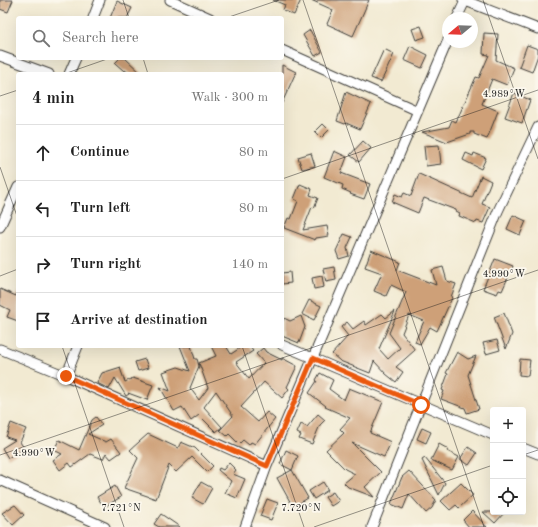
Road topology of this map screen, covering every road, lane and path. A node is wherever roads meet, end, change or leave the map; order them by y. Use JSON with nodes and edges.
{"nodes":[{"id":1,"x":100,"y":0,"type":"edge"},
{"id":2,"x":170,"y":0,"type":"edge"},
{"id":3,"x":464,"y":0,"type":"edge"},
{"id":4,"x":459,"y":12,"type":"edge"},
{"id":5,"x":94,"y":16,"type":"edge"},
{"id":6,"x":206,"y":16,"type":"edge"},
{"id":7,"x":538,"y":29,"type":"edge"},
{"id":8,"x":445,"y":48,"type":"edge"},
{"id":9,"x":284,"y":51,"type":"edge"},
{"id":10,"x":0,"y":56,"type":"edge"},
{"id":11,"x":75,"y":60,"type":"edge"},
{"id":12,"x":44,"y":72,"type":"edge"},
{"id":13,"x":70,"y":72,"type":"edge"},
{"id":14,"x":418,"y":111,"type":"junction"},
{"id":15,"x":538,"y":127,"type":"edge"},
{"id":16,"x":16,"y":191,"type":"edge"},
{"id":17,"x":0,"y":227,"type":"edge"},
{"id":18,"x":284,"y":346,"type":"edge"},
{"id":19,"x":77,"y":348,"type":"edge"},
{"id":20,"x":0,"y":349,"type":"edge"},
{"id":21,"x":313,"y":358,"type":"junction"},
{"id":22,"x":66,"y":376,"type":"junction"},
{"id":23,"x":421,"y":405,"type":"junction"},
{"id":24,"x":490,"y":434,"type":"edge"},
{"id":25,"x":526,"y":449,"type":"edge"},
{"id":26,"x":538,"y":454,"type":"edge"},
{"id":27,"x":267,"y":466,"type":"junction"},
{"id":28,"x":0,"y":480,"type":"edge"},
{"id":29,"x":105,"y":527,"type":"edge"},
{"id":30,"x":245,"y":527,"type":"edge"},
{"id":31,"x":372,"y":527,"type":"edge"}],
"edges":[{"from":1,"to":5,"type":"street"},
{"from":2,"to":6,"type":"street"},
{"from":3,"to":4,"type":"street"},
{"from":3,"to":7,"type":"street"},
{"from":8,"to":14,"type":"street"},
{"from":9,"to":14,"type":"street"},
{"from":10,"to":12,"type":"street"},
{"from":11,"to":13,"type":"street"},
{"from":14,"to":21,"type":"street"},
{"from":15,"to":23,"type":"street"},
{"from":16,"to":17,"type":"street"},
{"from":18,"to":21,"type":"street"},
{"from":19,"to":22,"type":"street"},
{"from":20,"to":22,"type":"street"},
{"from":21,"to":23,"type":"street"},
{"from":21,"to":27,"type":"street"},
{"from":22,"to":27,"type":"street"},
{"from":23,"to":24,"type":"street"},
{"from":23,"to":31,"type":"street"},
{"from":25,"to":26,"type":"street"},
{"from":27,"to":30,"type":"street"},
{"from":28,"to":29,"type":"street"}]}
